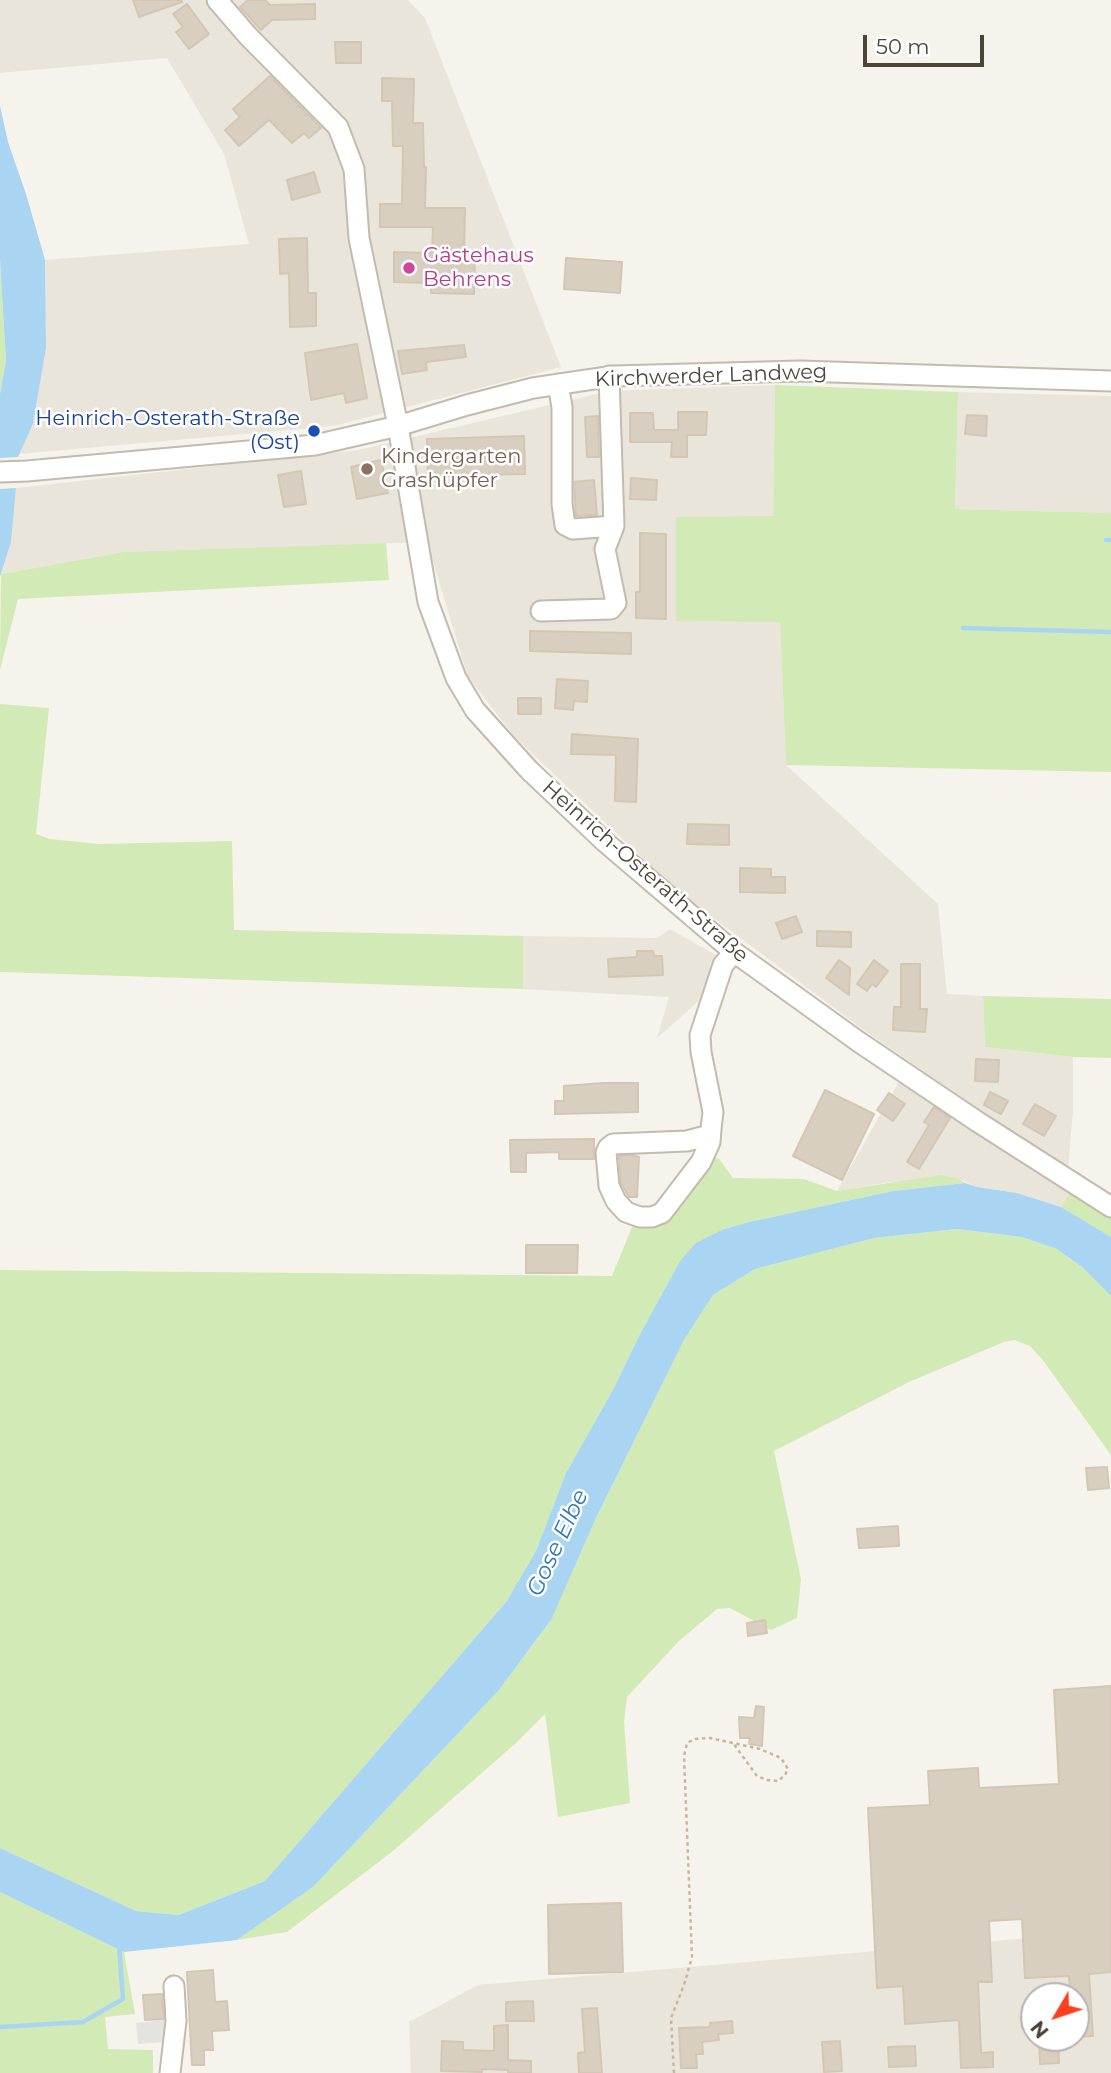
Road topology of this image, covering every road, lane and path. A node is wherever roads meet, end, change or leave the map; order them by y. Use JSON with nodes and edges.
{"nodes":[{"id":1,"x":217,"y":0,"type":"edge"},
{"id":2,"x":609,"y":376,"type":"junction"},
{"id":3,"x":1111,"y":381,"type":"edge"},
{"id":4,"x":558,"y":384,"type":"junction"},
{"id":5,"x":398,"y":426,"type":"junction"},
{"id":6,"x":0,"y":472,"type":"edge"},
{"id":7,"x":614,"y":526,"type":"junction"},
{"id":8,"x":541,"y":611,"type":"dead end"},
{"id":9,"x":734,"y":952,"type":"junction"},
{"id":10,"x":710,"y":1135,"type":"junction"},
{"id":11,"x":1111,"y":1207,"type":"edge"},
{"id":12,"x":733,"y":1743,"type":"junction"},
{"id":13,"x":174,"y":1986,"type":"dead end"},
{"id":14,"x":170,"y":2073,"type":"edge"},
{"id":15,"x":674,"y":2073,"type":"edge"}],
"edges":[{"from":1,"to":5,"type":"street","name":"Heinrich-Osterath-Straße"},
{"from":2,"to":3,"type":"street","name":"Kirchwerder Landweg"},
{"from":2,"to":4,"type":"street","name":"Kirchwerder Landweg"},
{"from":2,"to":7,"type":"street"},
{"from":4,"to":5,"type":"street","name":"Kirchwerder Landweg"},
{"from":4,"to":7,"type":"street"},
{"from":5,"to":6,"type":"street","name":"Kirchwerder Landweg"},
{"from":5,"to":9,"type":"street","name":"Heinrich-Osterath-Straße"},
{"from":7,"to":8,"type":"street"},
{"from":9,"to":10,"type":"street"},
{"from":9,"to":11,"type":"street","name":"Heinrich-Osterath-Straße"},
{"from":10,"to":10,"type":"street"},
{"from":12,"to":12,"type":"path"},
{"from":12,"to":15,"type":"path"},
{"from":13,"to":14,"type":"street"}]}
